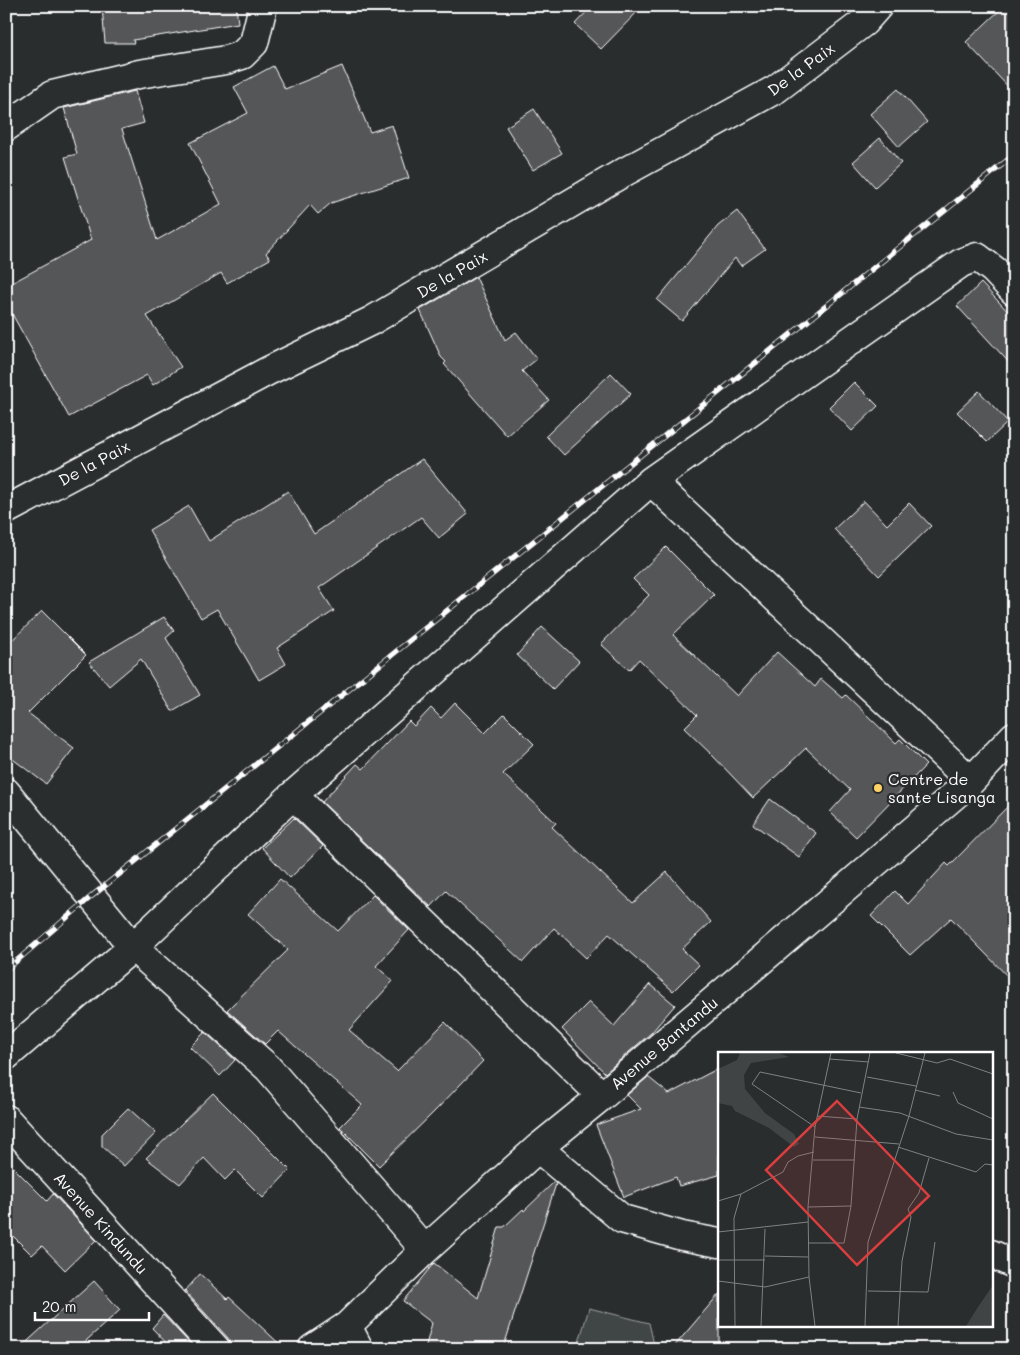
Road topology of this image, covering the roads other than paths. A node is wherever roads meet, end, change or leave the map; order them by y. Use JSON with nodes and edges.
{"nodes":[{"id":1,"x":263,"y":6,"type":"edge"},
{"id":2,"x":878,"y":6,"type":"edge"},
{"id":3,"x":6,"y":127,"type":"edge"},
{"id":4,"x":1014,"y":290,"type":"edge"},
{"id":5,"x":652,"y":481,"type":"junction"},
{"id":6,"x":6,"y":510,"type":"edge"},
{"id":7,"x":1014,"y":736,"type":"edge"},
{"id":8,"x":971,"y":781,"type":"junction"},
{"id":9,"x":6,"y":792,"type":"edge"},
{"id":10,"x":293,"y":795,"type":"junction"},
{"id":11,"x":133,"y":947,"type":"junction"},
{"id":12,"x":6,"y":1056,"type":"edge"},
{"id":13,"x":602,"y":1096,"type":"junction"},
{"id":14,"x":6,"y":1119,"type":"edge"},
{"id":15,"x":538,"y":1148,"type":"junction"},
{"id":16,"x":718,"y":1243,"type":"edge"},
{"id":17,"x":424,"y":1250,"type":"junction"},
{"id":18,"x":992,"y":1254,"type":"edge"},
{"id":19,"x":1014,"y":1264,"type":"edge"},
{"id":20,"x":353,"y":1338,"type":"edge"},
{"id":21,"x":216,"y":1349,"type":"edge"},
{"id":22,"x":312,"y":1349,"type":"edge"}],
"edges":[{"from":1,"to":3,"type":"street"},
{"from":2,"to":6,"type":"street","name":"De la Paix"},
{"from":4,"to":5,"type":"street"},
{"from":5,"to":8,"type":"street"},
{"from":5,"to":10,"type":"street"},
{"from":7,"to":8,"type":"street","name":"Avenue Bantandu"},
{"from":8,"to":13,"type":"street","name":"Avenue Bantandu"},
{"from":9,"to":11,"type":"street"},
{"from":10,"to":11,"type":"street"},
{"from":10,"to":13,"type":"street"},
{"from":11,"to":12,"type":"street"},
{"from":11,"to":17,"type":"street"},
{"from":13,"to":15,"type":"street","name":"Avenue Bantandu"},
{"from":14,"to":21,"type":"street","name":"Avenue Kindundu"},
{"from":15,"to":16,"type":"street"},
{"from":15,"to":17,"type":"street","name":"Avenue Bantandu"},
{"from":17,"to":20,"type":"street","name":"Avenue Bantandu"},
{"from":18,"to":19,"type":"street"},
{"from":20,"to":22,"type":"street","name":"Avenue Bantandu"}]}
